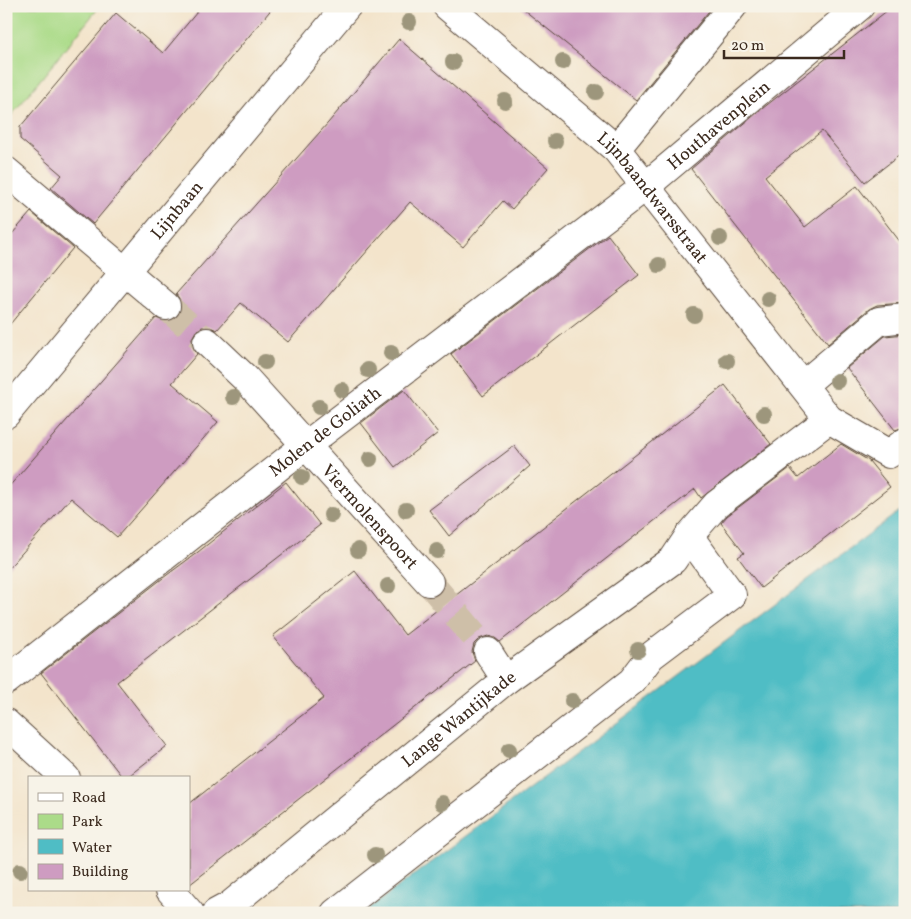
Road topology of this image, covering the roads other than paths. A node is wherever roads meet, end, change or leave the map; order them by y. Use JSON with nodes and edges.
{"nodes":[{"id":1,"x":347,"y":6,"type":"edge"},
{"id":2,"x":447,"y":6,"type":"edge"},
{"id":3,"x":733,"y":6,"type":"edge"},
{"id":4,"x":860,"y":6,"type":"edge"},
{"id":5,"x":616,"y":149,"type":"junction"},
{"id":6,"x":6,"y":170,"type":"edge"},
{"id":7,"x":646,"y":186,"type":"junction"},
{"id":8,"x":125,"y":272,"type":"junction"},
{"id":9,"x":166,"y":306,"type":"tunnel mouth"},
{"id":10,"x":905,"y":318,"type":"edge"},
{"id":11,"x":207,"y":342,"type":"tunnel mouth"},
{"id":12,"x":802,"y":385,"type":"junction"},
{"id":13,"x":6,"y":414,"type":"edge"},
{"id":14,"x":829,"y":419,"type":"junction"},
{"id":15,"x":905,"y":442,"type":"edge"},
{"id":16,"x":305,"y":446,"type":"junction"},
{"id":17,"x":689,"y":536,"type":"junction"},
{"id":18,"x":429,"y":582,"type":"tunnel mouth"},
{"id":19,"x":488,"y":652,"type":"tunnel mouth"},
{"id":20,"x":506,"y":680,"type":"junction"},
{"id":21,"x":6,"y":681,"type":"edge"},
{"id":22,"x":6,"y":723,"type":"edge"},
{"id":23,"x":64,"y":776,"type":"edge"},
{"id":24,"x":172,"y":892,"type":"edge"},
{"id":25,"x":227,"y":910,"type":"edge"},
{"id":26,"x":190,"y":913,"type":"edge"},
{"id":27,"x":335,"y":913,"type":"edge"}],
"edges":[{"from":1,"to":8,"type":"street","name":"Lijnbaan"},
{"from":2,"to":5,"type":"street","name":"Lijnbaandwarsstraat"},
{"from":3,"to":5,"type":"street"},
{"from":4,"to":7,"type":"street","name":"Houthavenplein"},
{"from":5,"to":7,"type":"street","name":"Lijnbaandwarsstraat"},
{"from":6,"to":8,"type":"street"},
{"from":7,"to":12,"type":"street","name":"Lijnbaandwarsstraat"},
{"from":7,"to":16,"type":"street","name":"Molen de Goliath"},
{"from":8,"to":9,"type":"street"},
{"from":8,"to":13,"type":"street","name":"Lijnbaan"},
{"from":10,"to":12,"type":"street"},
{"from":11,"to":16,"type":"street","name":"Viermolenspoort"},
{"from":12,"to":14,"type":"street","name":"Lijnbaandwarsstraat"},
{"from":14,"to":15,"type":"street"},
{"from":14,"to":17,"type":"street","name":"Lange Wantijkade"},
{"from":16,"to":18,"type":"street","name":"Viermolenspoort"},
{"from":16,"to":21,"type":"street","name":"Molen de Goliath"},
{"from":17,"to":20,"type":"street","name":"Lange Wantijkade"},
{"from":17,"to":27,"type":"street"},
{"from":19,"to":20,"type":"street"},
{"from":20,"to":25,"type":"street","name":"Lange Wantijkade"},
{"from":22,"to":23,"type":"street"},
{"from":24,"to":26,"type":"street"}]}
